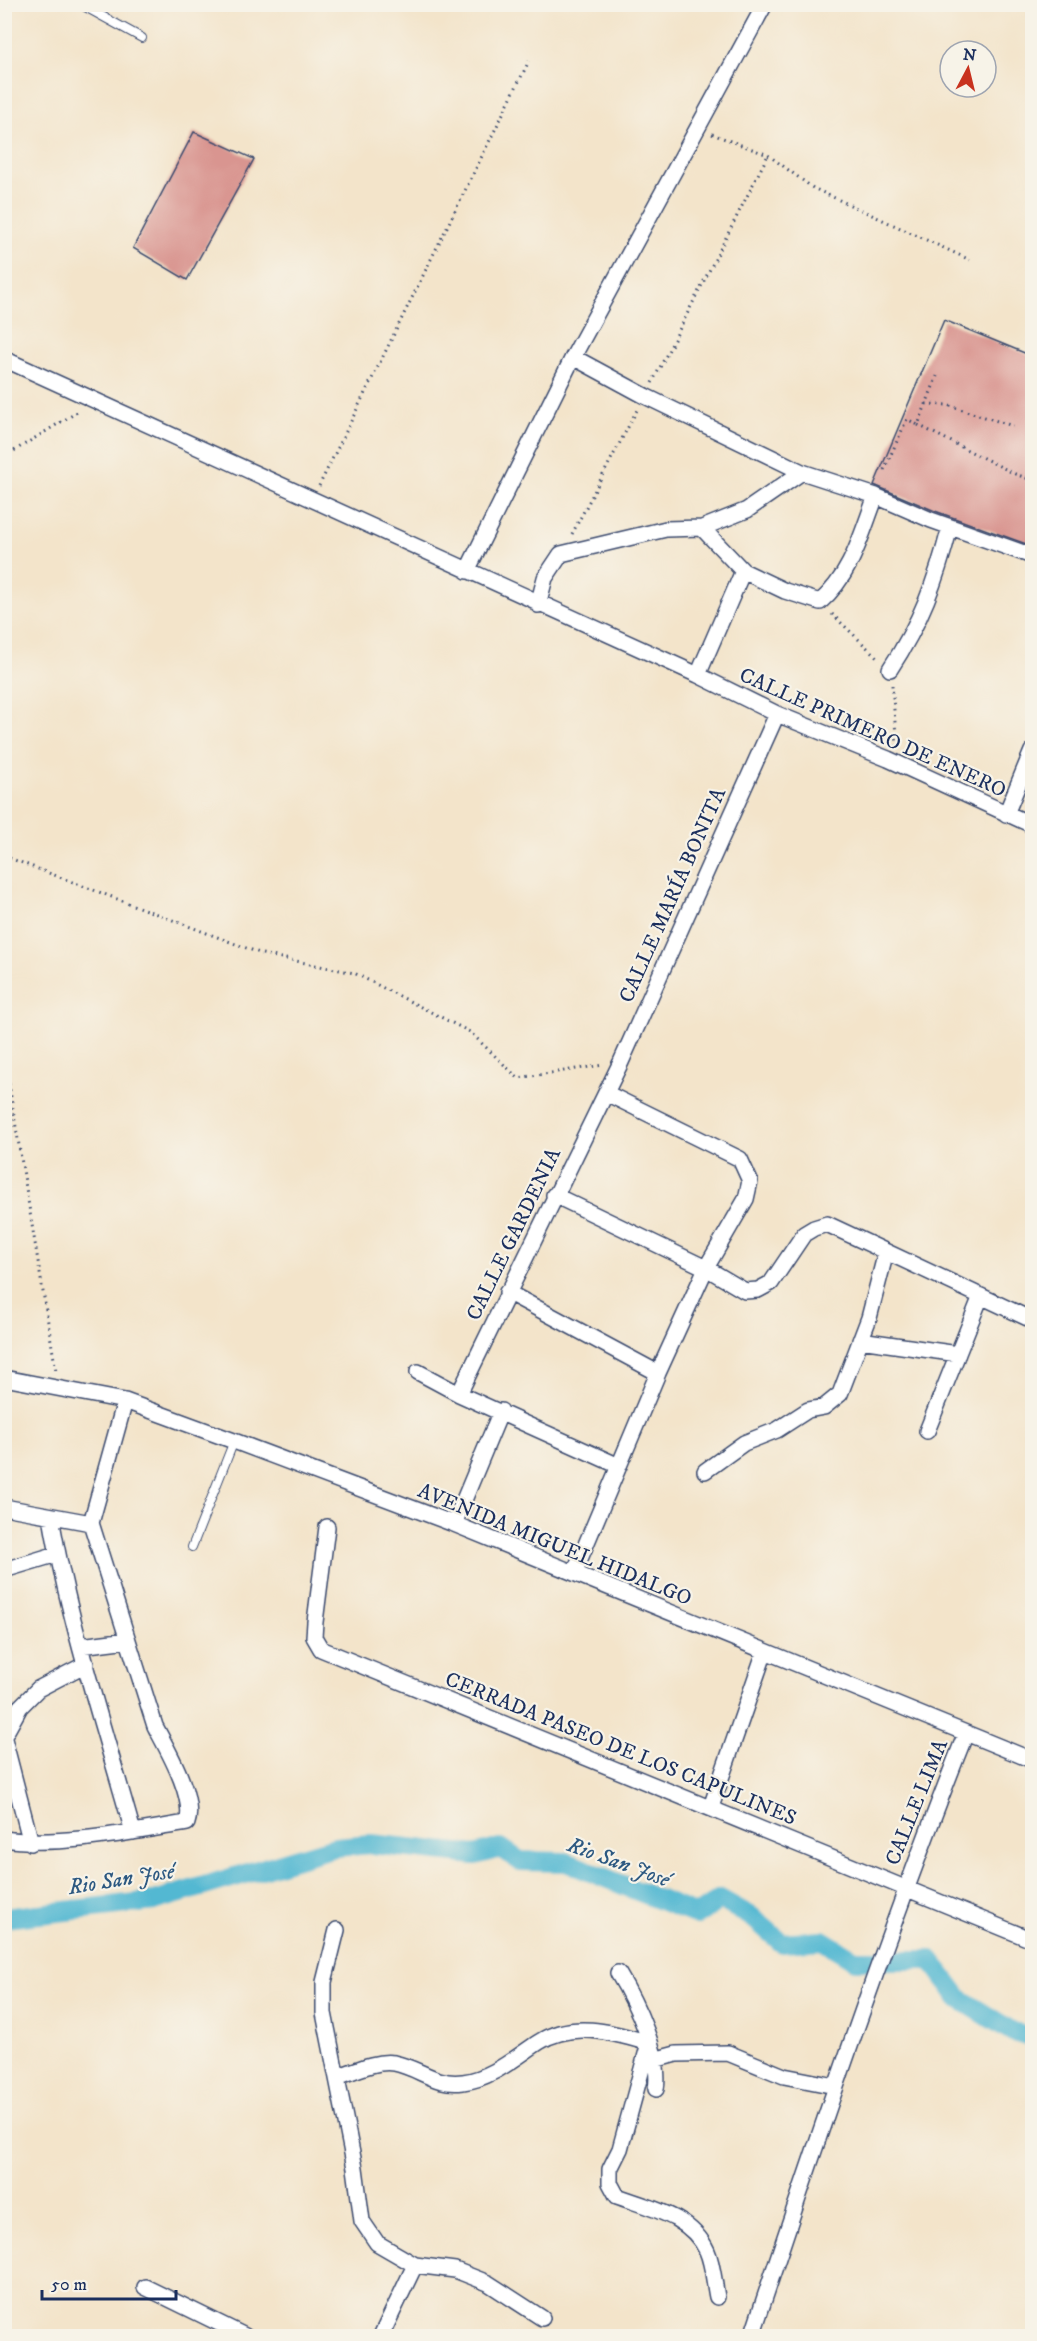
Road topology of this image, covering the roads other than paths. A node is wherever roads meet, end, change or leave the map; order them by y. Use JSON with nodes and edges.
{"nodes":[{"id":1,"x":80,"y":4,"type":"edge"},
{"id":2,"x":765,"y":4,"type":"edge"},
{"id":3,"x":142,"y":38,"type":"dead end"},
{"id":4,"x":573,"y":357,"type":"junction"},
{"id":5,"x":4,"y":359,"type":"edge"},
{"id":6,"x":802,"y":471,"type":"junction"},
{"id":7,"x":876,"y":496,"type":"junction"},
{"id":8,"x":950,"y":527,"type":"junction"},
{"id":9,"x":702,"y":528,"type":"junction"},
{"id":10,"x":1032,"y":556,"type":"edge"},
{"id":11,"x":467,"y":571,"type":"junction"},
{"id":12,"x":743,"y":571,"type":"junction"},
{"id":13,"x":538,"y":605,"type":"junction"},
{"id":14,"x":890,"y":669,"type":"dead end"},
{"id":15,"x":698,"y":675,"type":"junction"},
{"id":16,"x":777,"y":714,"type":"junction"},
{"id":17,"x":1032,"y":751,"type":"edge"},
{"id":18,"x":1006,"y":814,"type":"junction"},
{"id":19,"x":1032,"y":825,"type":"edge"},
{"id":20,"x":606,"y":1092,"type":"junction"},
{"id":21,"x":554,"y":1194,"type":"junction"},
{"id":22,"x":886,"y":1252,"type":"junction"},
{"id":23,"x":706,"y":1268,"type":"junction"},
{"id":24,"x":507,"y":1292,"type":"junction"},
{"id":25,"x":981,"y":1296,"type":"junction"},
{"id":26,"x":1032,"y":1320,"type":"edge"},
{"id":27,"x":860,"y":1340,"type":"junction"},
{"id":28,"x":958,"y":1354,"type":"junction"},
{"id":29,"x":418,"y":1372,"type":"dead end"},
{"id":30,"x":658,"y":1373,"type":"junction"},
{"id":31,"x":4,"y":1378,"type":"edge"},
{"id":32,"x":459,"y":1394,"type":"junction"},
{"id":33,"x":125,"y":1401,"type":"junction"},
{"id":34,"x":501,"y":1411,"type":"junction"},
{"id":35,"x":927,"y":1431,"type":"dead end"},
{"id":36,"x":234,"y":1441,"type":"junction"},
{"id":37,"x":619,"y":1466,"type":"junction"},
{"id":38,"x":705,"y":1471,"type":"dead end"},
{"id":39,"x":4,"y":1507,"type":"edge"},
{"id":40,"x":51,"y":1517,"type":"junction"},
{"id":41,"x":92,"y":1523,"type":"junction"},
{"id":42,"x":453,"y":1524,"type":"junction"},
{"id":43,"x":327,"y":1527,"type":"dead end"},
{"id":44,"x":192,"y":1547,"type":"dead end"},
{"id":45,"x":57,"y":1554,"type":"junction"},
{"id":46,"x":4,"y":1570,"type":"edge"},
{"id":47,"x":574,"y":1573,"type":"junction"},
{"id":48,"x":128,"y":1640,"type":"junction"},
{"id":49,"x":80,"y":1646,"type":"junction"},
{"id":50,"x":765,"y":1651,"type":"junction"},
{"id":51,"x":86,"y":1664,"type":"junction"},
{"id":52,"x":966,"y":1733,"type":"junction"},
{"id":53,"x":4,"y":1738,"type":"edge"},
{"id":54,"x":1032,"y":1760,"type":"edge"},
{"id":55,"x":711,"y":1808,"type":"junction"},
{"id":56,"x":133,"y":1832,"type":"junction"},
{"id":57,"x":4,"y":1839,"type":"edge"},
{"id":58,"x":31,"y":1843,"type":"junction"},
{"id":59,"x":905,"y":1887,"type":"junction"},
{"id":60,"x":337,"y":1930,"type":"dead end"},
{"id":61,"x":1032,"y":1940,"type":"edge"},
{"id":62,"x":618,"y":1973,"type":"dead end"},
{"id":63,"x":649,"y":2043,"type":"junction"},
{"id":64,"x":654,"y":2060,"type":"junction"},
{"id":65,"x":337,"y":2077,"type":"junction"},
{"id":66,"x":835,"y":2086,"type":"junction"},
{"id":67,"x":656,"y":2089,"type":"dead end"},
{"id":68,"x":415,"y":2265,"type":"junction"},
{"id":69,"x":145,"y":2287,"type":"dead end"},
{"id":70,"x":717,"y":2297,"type":"dead end"},
{"id":71,"x":542,"y":2318,"type":"dead end"},
{"id":72,"x":245,"y":2337,"type":"edge"},
{"id":73,"x":381,"y":2337,"type":"edge"},
{"id":74,"x":752,"y":2337,"type":"edge"}],
"edges":[{"from":1,"to":3,"type":"lane"},
{"from":2,"to":4,"type":"street"},
{"from":4,"to":6,"type":"street"},
{"from":4,"to":11,"type":"street"},
{"from":5,"to":11,"type":"street","name":"CALLE PRIMERO DE ENERO"},
{"from":6,"to":7,"type":"street"},
{"from":6,"to":9,"type":"street"},
{"from":7,"to":8,"type":"street"},
{"from":7,"to":12,"type":"street"},
{"from":8,"to":10,"type":"street"},
{"from":8,"to":14,"type":"street"},
{"from":9,"to":12,"type":"street"},
{"from":9,"to":13,"type":"street"},
{"from":11,"to":13,"type":"street","name":"CALLE PRIMERO DE ENERO"},
{"from":12,"to":15,"type":"street"},
{"from":13,"to":15,"type":"street","name":"CALLE PRIMERO DE ENERO"},
{"from":15,"to":16,"type":"street","name":"CALLE PRIMERO DE ENERO"},
{"from":16,"to":18,"type":"street","name":"CALLE PRIMERO DE ENERO"},
{"from":16,"to":20,"type":"street","name":"CALLE MARÍA BONITA"},
{"from":17,"to":18,"type":"street"},
{"from":18,"to":19,"type":"street","name":"CALLE PRIMERO DE ENERO"},
{"from":20,"to":21,"type":"street","name":"CALLE GARDENIA"},
{"from":20,"to":23,"type":"street"},
{"from":21,"to":23,"type":"street"},
{"from":21,"to":24,"type":"street","name":"CALLE GARDENIA"},
{"from":22,"to":23,"type":"street"},
{"from":22,"to":25,"type":"street"},
{"from":22,"to":27,"type":"street"},
{"from":23,"to":30,"type":"street"},
{"from":24,"to":30,"type":"street"},
{"from":24,"to":32,"type":"street","name":"CALLE GARDENIA"},
{"from":25,"to":26,"type":"street"},
{"from":25,"to":28,"type":"street"},
{"from":27,"to":28,"type":"street"},
{"from":27,"to":38,"type":"street"},
{"from":28,"to":35,"type":"street"},
{"from":29,"to":32,"type":"street"},
{"from":30,"to":37,"type":"street"},
{"from":31,"to":33,"type":"street","name":"AVENIDA MIGUEL HIDALGO"},
{"from":32,"to":34,"type":"street"},
{"from":33,"to":36,"type":"street","name":"AVENIDA MIGUEL HIDALGO"},
{"from":33,"to":41,"type":"street"},
{"from":34,"to":37,"type":"street"},
{"from":34,"to":42,"type":"street"},
{"from":36,"to":42,"type":"street","name":"AVENIDA MIGUEL HIDALGO"},
{"from":36,"to":44,"type":"lane"},
{"from":37,"to":47,"type":"street"},
{"from":39,"to":40,"type":"street"},
{"from":40,"to":41,"type":"street"},
{"from":40,"to":45,"type":"street"},
{"from":41,"to":48,"type":"street"},
{"from":42,"to":47,"type":"street","name":"AVENIDA MIGUEL HIDALGO"},
{"from":43,"to":55,"type":"street","name":"CERRADA PASEO DE LOS CAPULINES"},
{"from":45,"to":46,"type":"street"},
{"from":45,"to":49,"type":"street"},
{"from":47,"to":50,"type":"street","name":"AVENIDA MIGUEL HIDALGO"},
{"from":48,"to":49,"type":"street"},
{"from":48,"to":56,"type":"street"},
{"from":49,"to":51,"type":"street"},
{"from":50,"to":52,"type":"street","name":"AVENIDA MIGUEL HIDALGO"},
{"from":50,"to":55,"type":"street"},
{"from":51,"to":53,"type":"street"},
{"from":51,"to":56,"type":"street"},
{"from":52,"to":54,"type":"street","name":"AVENIDA MIGUEL HIDALGO"},
{"from":52,"to":59,"type":"street","name":"CALLE LIMA"},
{"from":53,"to":58,"type":"street"},
{"from":55,"to":59,"type":"street","name":"CERRADA PASEO DE LOS CAPULINES"},
{"from":56,"to":58,"type":"street"},
{"from":57,"to":58,"type":"street"},
{"from":59,"to":61,"type":"street","name":"CERRADA PASEO DE LOS CAPULINES"},
{"from":59,"to":66,"type":"street","name":"CALLE LIMA"},
{"from":60,"to":65,"type":"street"},
{"from":62,"to":63,"type":"street"},
{"from":63,"to":64,"type":"street"},
{"from":63,"to":65,"type":"street"},
{"from":63,"to":70,"type":"street"},
{"from":64,"to":66,"type":"street"},
{"from":64,"to":67,"type":"street"},
{"from":65,"to":68,"type":"street"},
{"from":66,"to":74,"type":"street","name":"CALLE LIMA"},
{"from":68,"to":71,"type":"street"},
{"from":68,"to":73,"type":"street"},
{"from":69,"to":72,"type":"street"}]}
